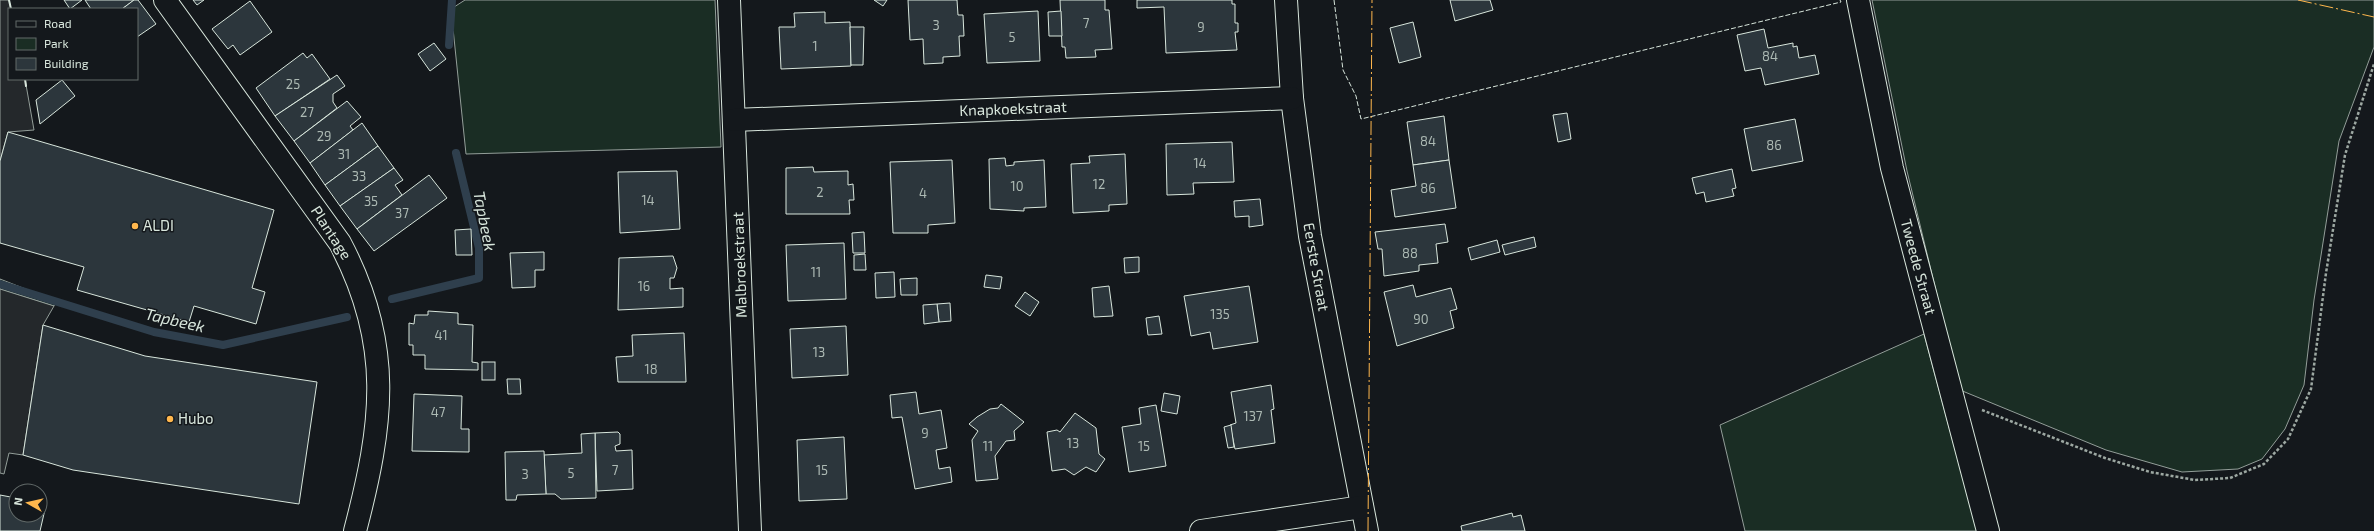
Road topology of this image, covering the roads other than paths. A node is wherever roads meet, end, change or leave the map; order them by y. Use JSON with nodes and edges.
{"nodes":[{"id":1,"x":165,"y":0,"type":"edge"},
{"id":2,"x":729,"y":0,"type":"edge"},
{"id":3,"x":1286,"y":0,"type":"edge"},
{"id":4,"x":1858,"y":0,"type":"edge"},
{"id":5,"x":1292,"y":98,"type":"junction"},
{"id":6,"x":734,"y":120,"type":"junction"},
{"id":7,"x":1362,"y":507,"type":"junction"},
{"id":8,"x":355,"y":531,"type":"edge"},
{"id":9,"x":750,"y":531,"type":"edge"},
{"id":10,"x":1201,"y":531,"type":"edge"},
{"id":11,"x":1367,"y":531,"type":"edge"},
{"id":12,"x":1988,"y":531,"type":"edge"}],
"edges":[{"from":1,"to":8,"type":"street","name":"Plantage"},
{"from":2,"to":6,"type":"street","name":"Malbroekstraat"},
{"from":3,"to":5,"type":"street","name":"Eerste Straat"},
{"from":4,"to":12,"type":"street","name":"Tweede Straat"},
{"from":5,"to":6,"type":"street","name":"Knapkoekstraat"},
{"from":5,"to":7,"type":"street","name":"Eerste Straat"},
{"from":6,"to":9,"type":"street","name":"Malbroekstraat"},
{"from":7,"to":10,"type":"street"},
{"from":7,"to":11,"type":"street","name":"Eerste Straat"}]}
